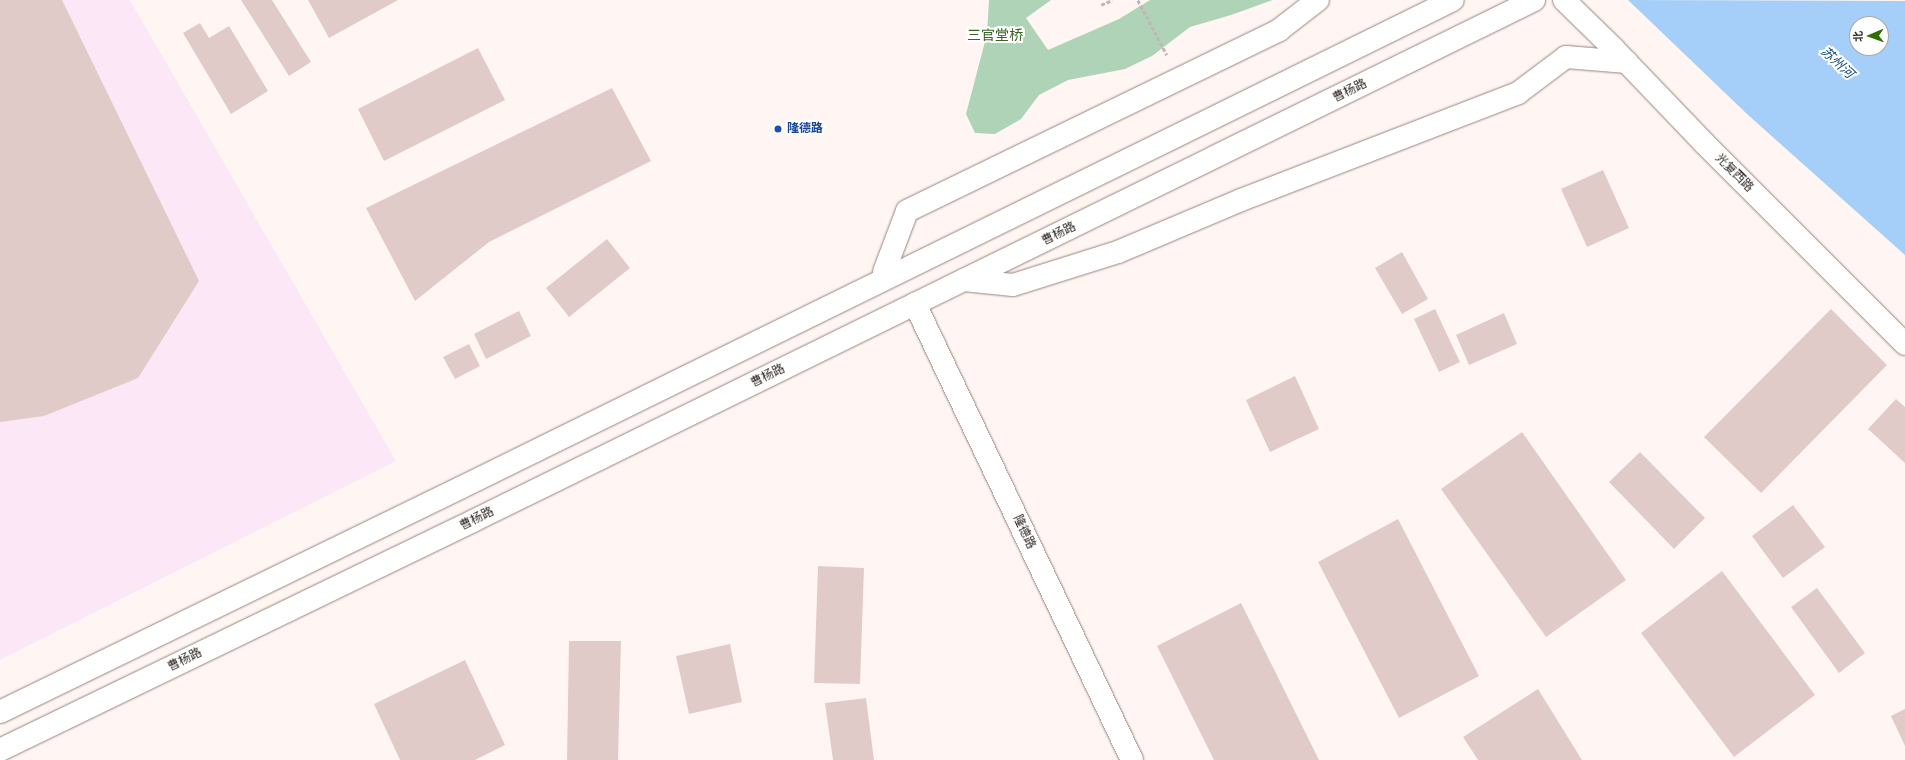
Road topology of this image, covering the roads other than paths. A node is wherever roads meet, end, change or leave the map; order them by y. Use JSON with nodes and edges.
{"nodes":[{"id":1,"x":1318,"y":0,"type":"edge"},
{"id":2,"x":1453,"y":0,"type":"edge"},
{"id":3,"x":1534,"y":0,"type":"edge"},
{"id":4,"x":1564,"y":0,"type":"edge"},
{"id":5,"x":1627,"y":62,"type":"junction"},
{"id":6,"x":884,"y":272,"type":"dead end"},
{"id":7,"x":964,"y":280,"type":"junction"},
{"id":8,"x":915,"y":304,"type":"junction"},
{"id":9,"x":1905,"y":344,"type":"edge"},
{"id":10,"x":0,"y":712,"type":"edge"},
{"id":11,"x":0,"y":750,"type":"edge"},
{"id":12,"x":1132,"y":760,"type":"edge"}],
"edges":[{"from":1,"to":6,"type":"main road"},
{"from":2,"to":10,"type":"main road"},
{"from":3,"to":7,"type":"main road","name":"曹杨路"},
{"from":4,"to":5,"type":"main road","name":"光复西路"},
{"from":5,"to":7,"type":"main road"},
{"from":5,"to":9,"type":"main road","name":"光复西路"},
{"from":7,"to":8,"type":"main road","name":"曹杨路"},
{"from":8,"to":11,"type":"main road","name":"曹杨路"},
{"from":8,"to":12,"type":"main road","name":"隆德路"}]}
